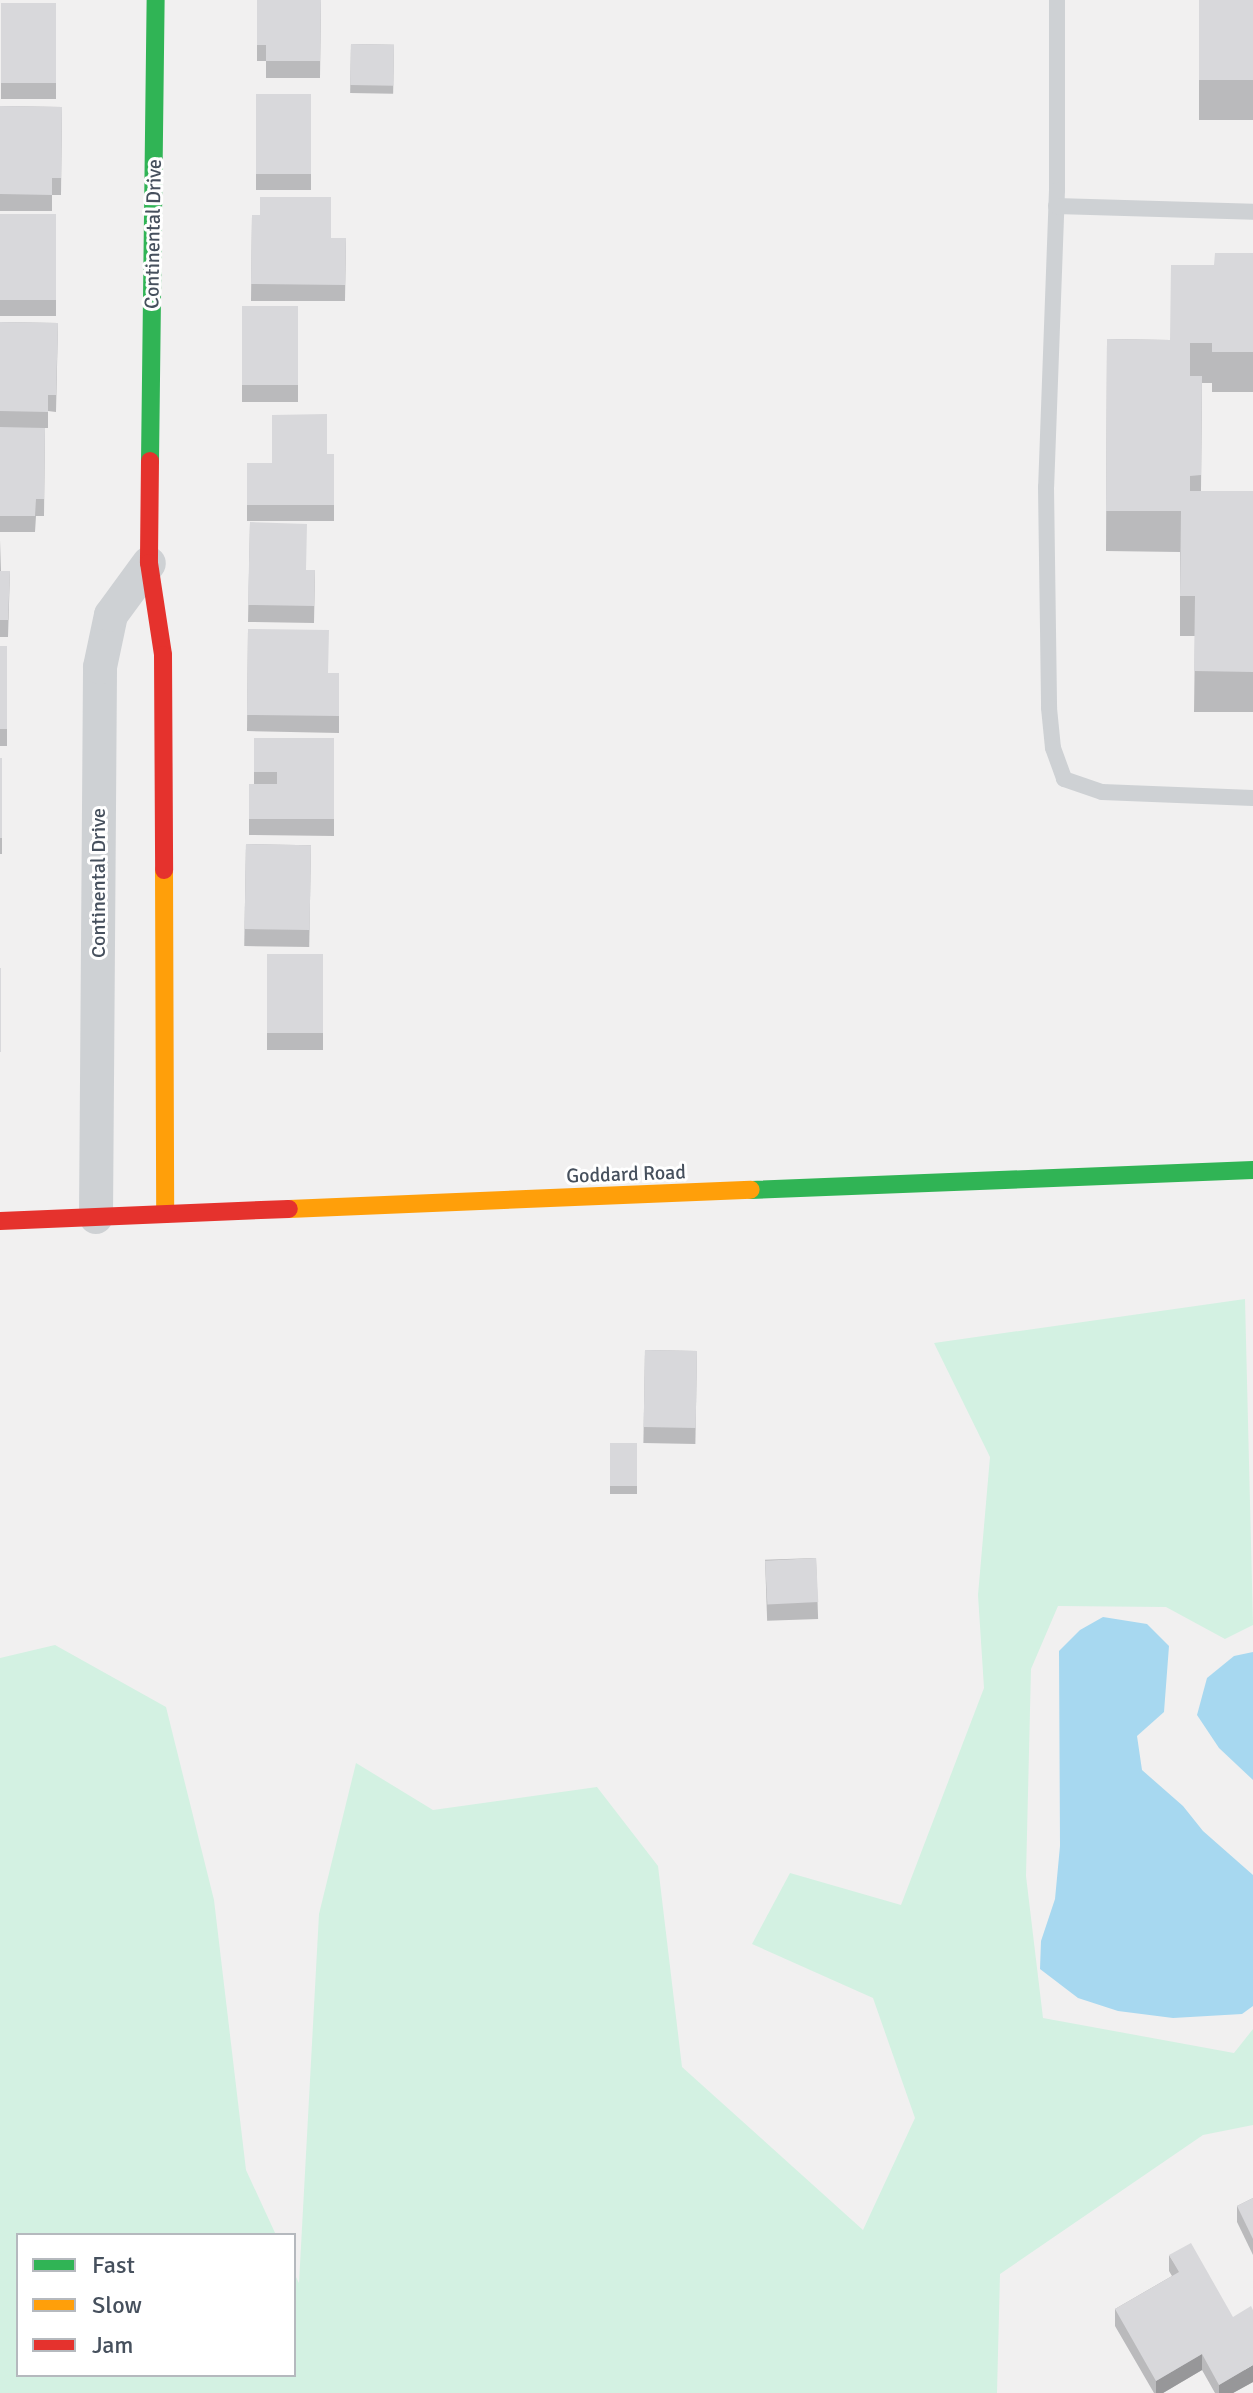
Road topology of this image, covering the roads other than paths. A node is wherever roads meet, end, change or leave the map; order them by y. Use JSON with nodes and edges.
{"nodes":[{"id":1,"x":156,"y":0,"type":"edge"},
{"id":2,"x":1057,"y":0,"type":"edge"},
{"id":3,"x":1056,"y":206,"type":"junction"},
{"id":4,"x":1253,"y":212,"type":"edge"},
{"id":5,"x":149,"y":563,"type":"junction"},
{"id":6,"x":1253,"y":798,"type":"edge"},
{"id":7,"x":1253,"y":1170,"type":"edge"},
{"id":8,"x":165,"y":1214,"type":"junction"},
{"id":9,"x":96,"y":1217,"type":"junction"},
{"id":10,"x":0,"y":1221,"type":"edge"}],
"edges":[{"from":1,"to":5,"type":"main road","name":"Continental Drive"},
{"from":2,"to":3,"type":"lane"},
{"from":3,"to":4,"type":"lane"},
{"from":3,"to":6,"type":"lane"},
{"from":5,"to":8,"type":"main road","name":"Continental Drive"},
{"from":5,"to":9,"type":"street","name":"Continental Drive"},
{"from":7,"to":8,"type":"main road","name":"Goddard Road"},
{"from":8,"to":9,"type":"main road","name":"Goddard Road"},
{"from":9,"to":10,"type":"main road","name":"Goddard Road"}]}
